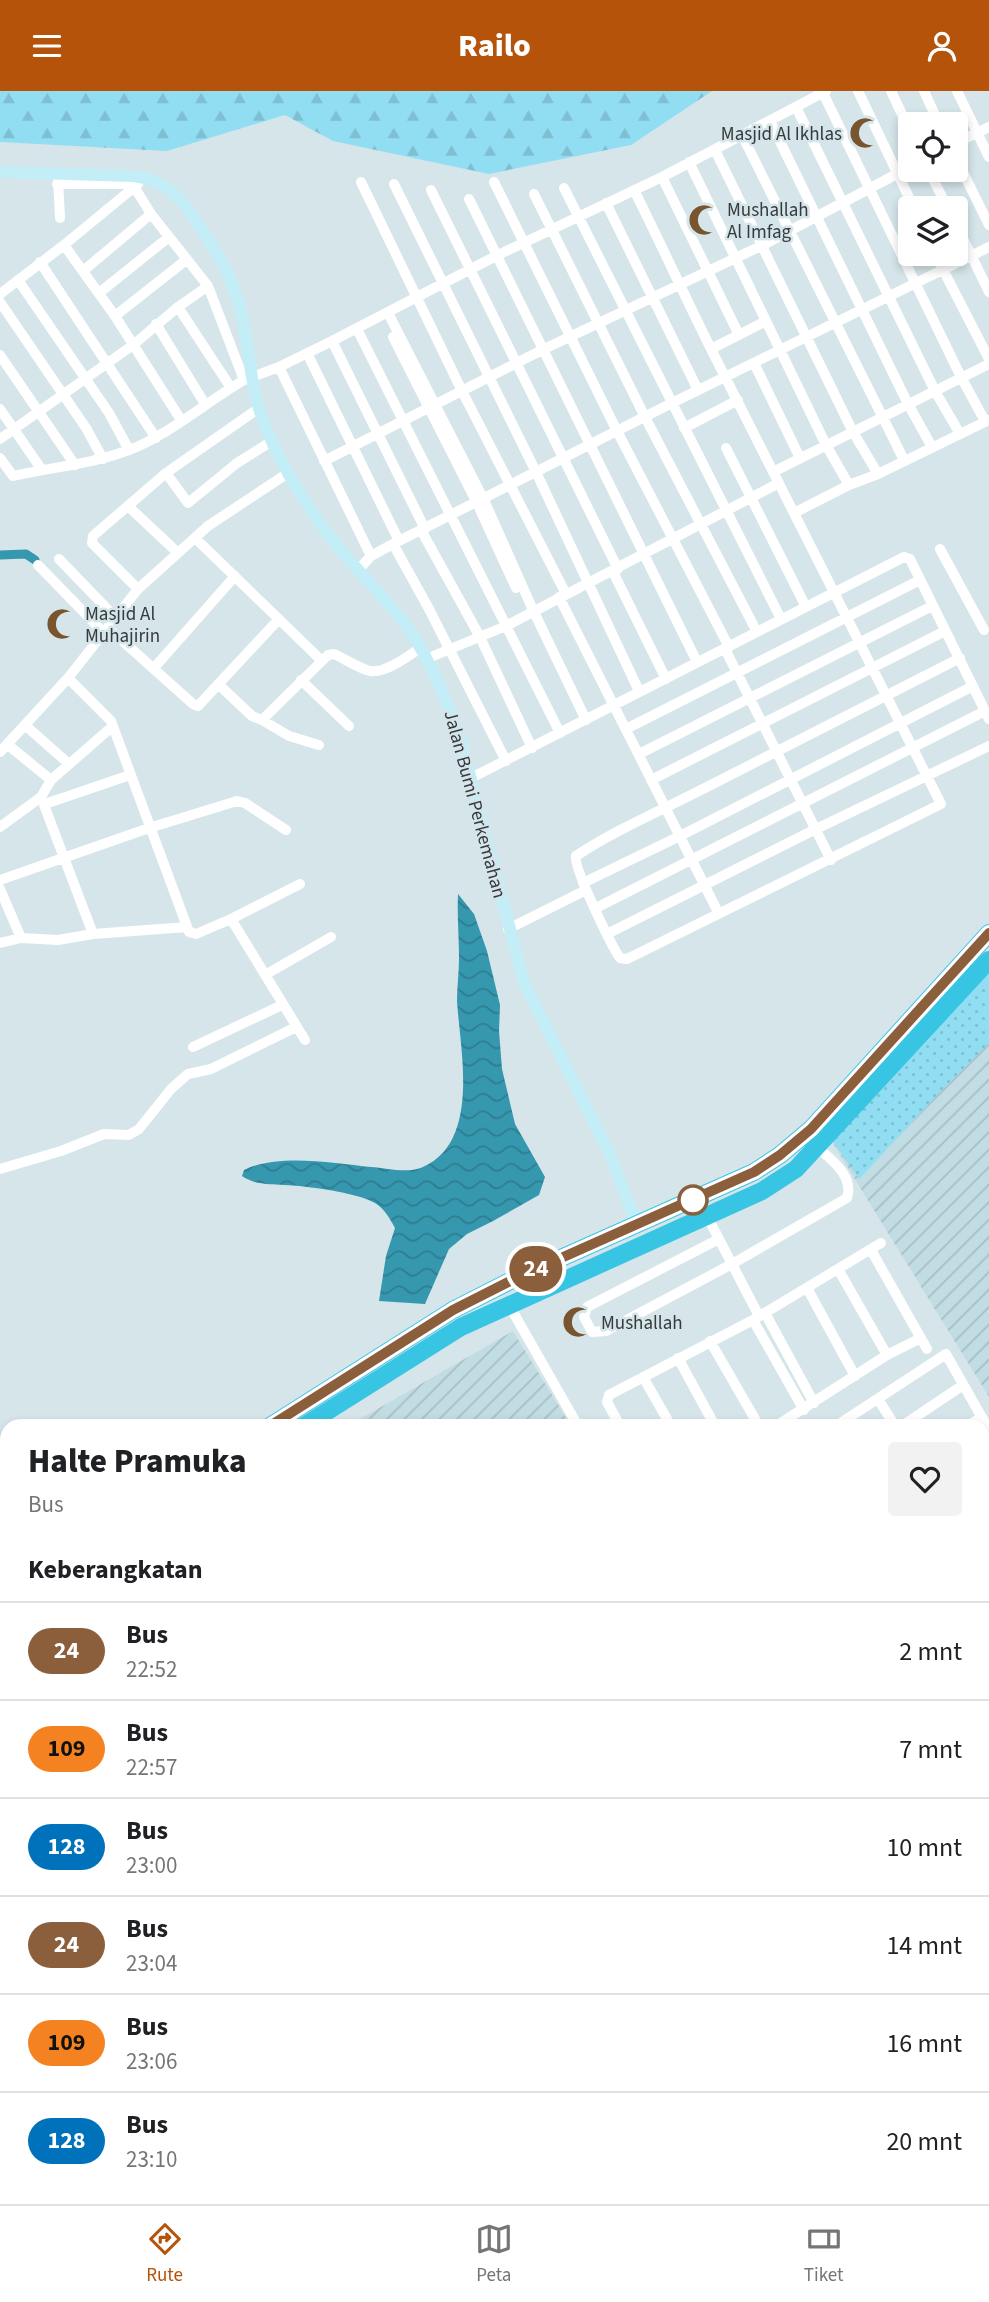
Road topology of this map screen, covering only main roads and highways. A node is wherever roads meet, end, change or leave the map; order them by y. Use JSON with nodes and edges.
{"nodes":[{"id":1,"x":989,"y":933,"type":"edge"},
{"id":2,"x":989,"y":960,"type":"edge"},
{"id":3,"x":910,"y":1031,"type":"junction"},
{"id":4,"x":281,"y":1419,"type":"edge"},
{"id":5,"x":315,"y":1419,"type":"edge"}],
"edges":[{"from":1,"to":3,"type":"highway"},
{"from":2,"to":3,"type":"highway"},
{"from":3,"to":4,"type":"highway"},
{"from":3,"to":5,"type":"highway"}]}
